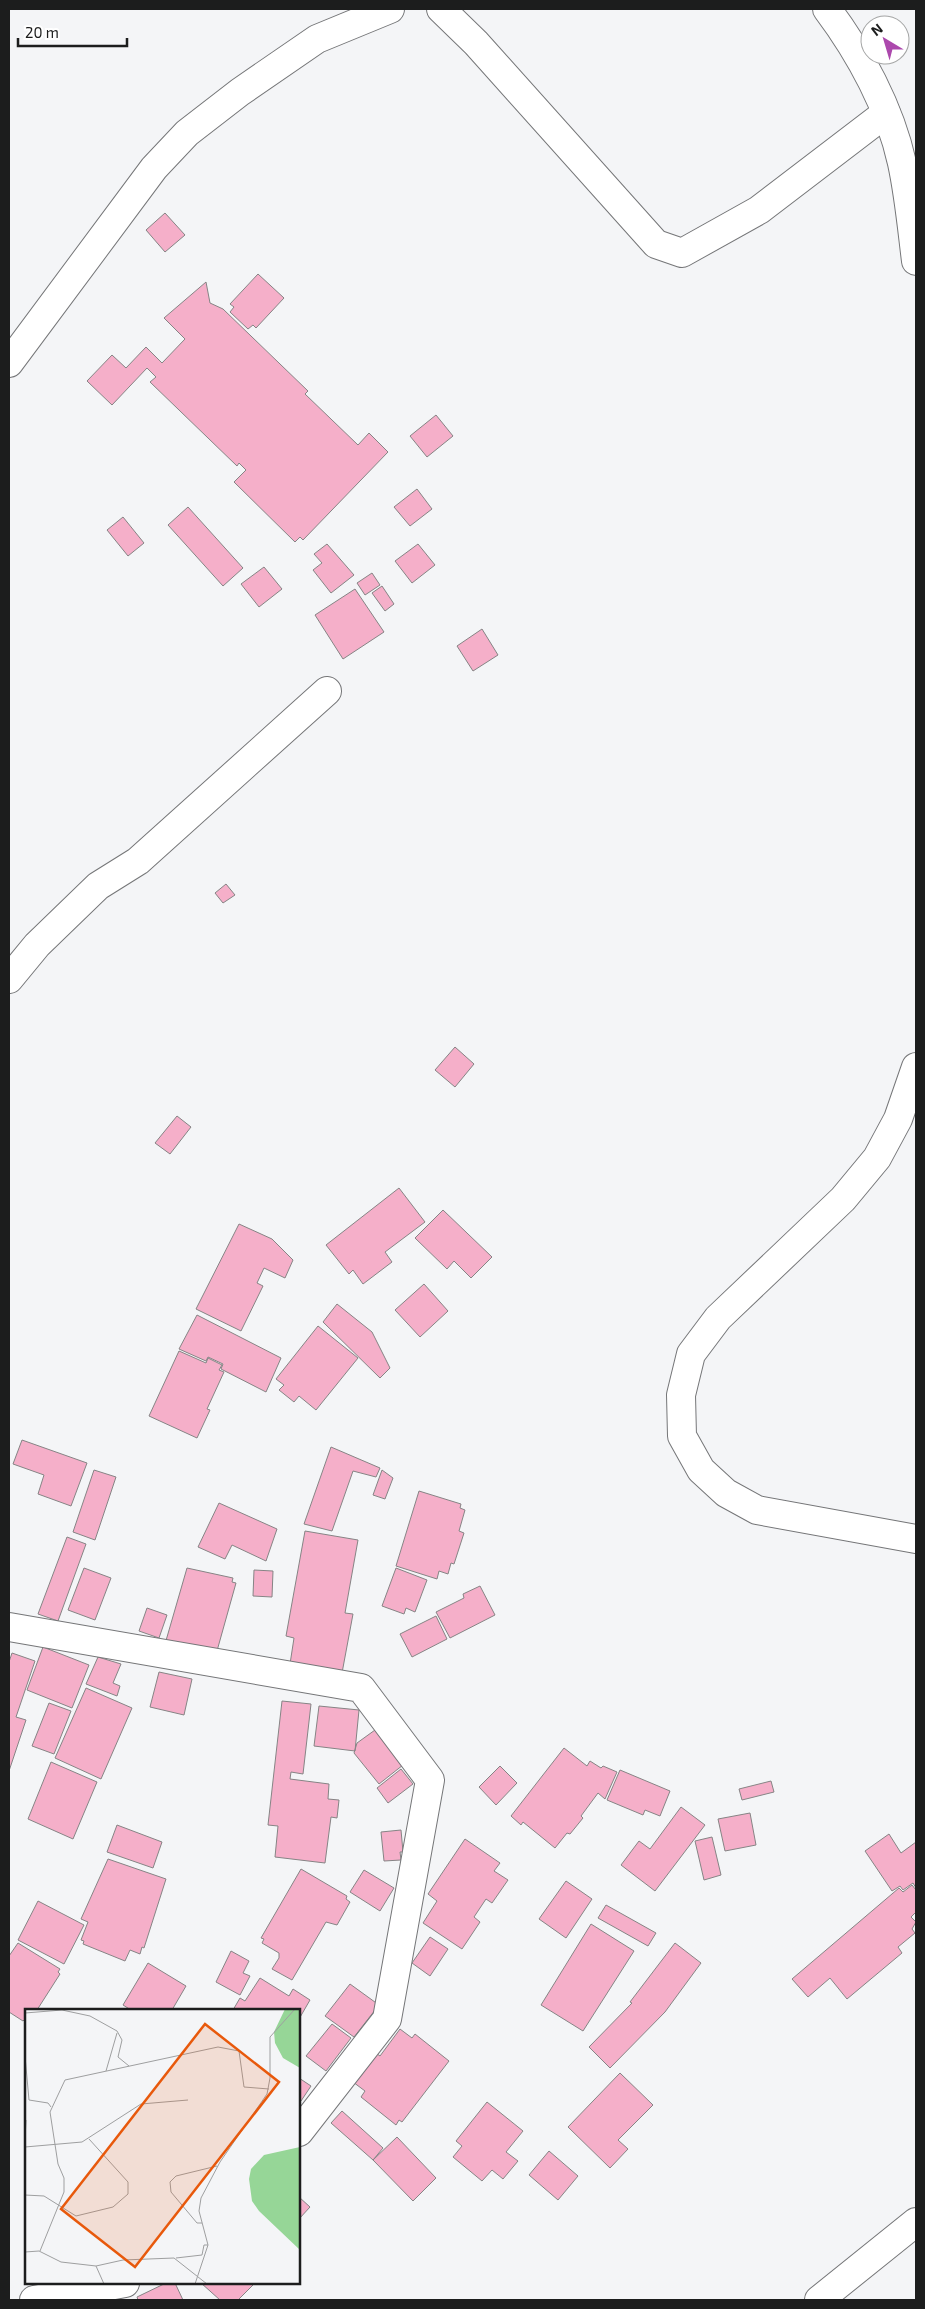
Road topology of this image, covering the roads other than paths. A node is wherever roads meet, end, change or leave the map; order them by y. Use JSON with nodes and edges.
{"nodes":[{"id":1,"x":390,"y":9,"type":"edge"},
{"id":2,"x":441,"y":9,"type":"edge"},
{"id":3,"x":827,"y":9,"type":"edge"},
{"id":4,"x":886,"y":114,"type":"junction"},
{"id":5,"x":916,"y":261,"type":"edge"},
{"id":6,"x":9,"y":364,"type":"edge"},
{"id":7,"x":327,"y":691,"type":"dead end"},
{"id":8,"x":9,"y":979,"type":"edge"},
{"id":9,"x":916,"y":1067,"type":"edge"},
{"id":10,"x":916,"y":1539,"type":"edge"},
{"id":11,"x":9,"y":1627,"type":"edge"},
{"id":12,"x":300,"y":2131,"type":"edge"},
{"id":13,"x":916,"y":2222,"type":"edge"},
{"id":14,"x":120,"y":2284,"type":"edge"},
{"id":15,"x":34,"y":2300,"type":"edge"},
{"id":16,"x":819,"y":2300,"type":"edge"}],
"edges":[{"from":1,"to":6,"type":"street"},
{"from":2,"to":4,"type":"street"},
{"from":3,"to":4,"type":"street"},
{"from":4,"to":5,"type":"street"},
{"from":7,"to":8,"type":"street"},
{"from":9,"to":10,"type":"street"},
{"from":11,"to":12,"type":"street"},
{"from":13,"to":16,"type":"street"},
{"from":14,"to":15,"type":"street"}]}
